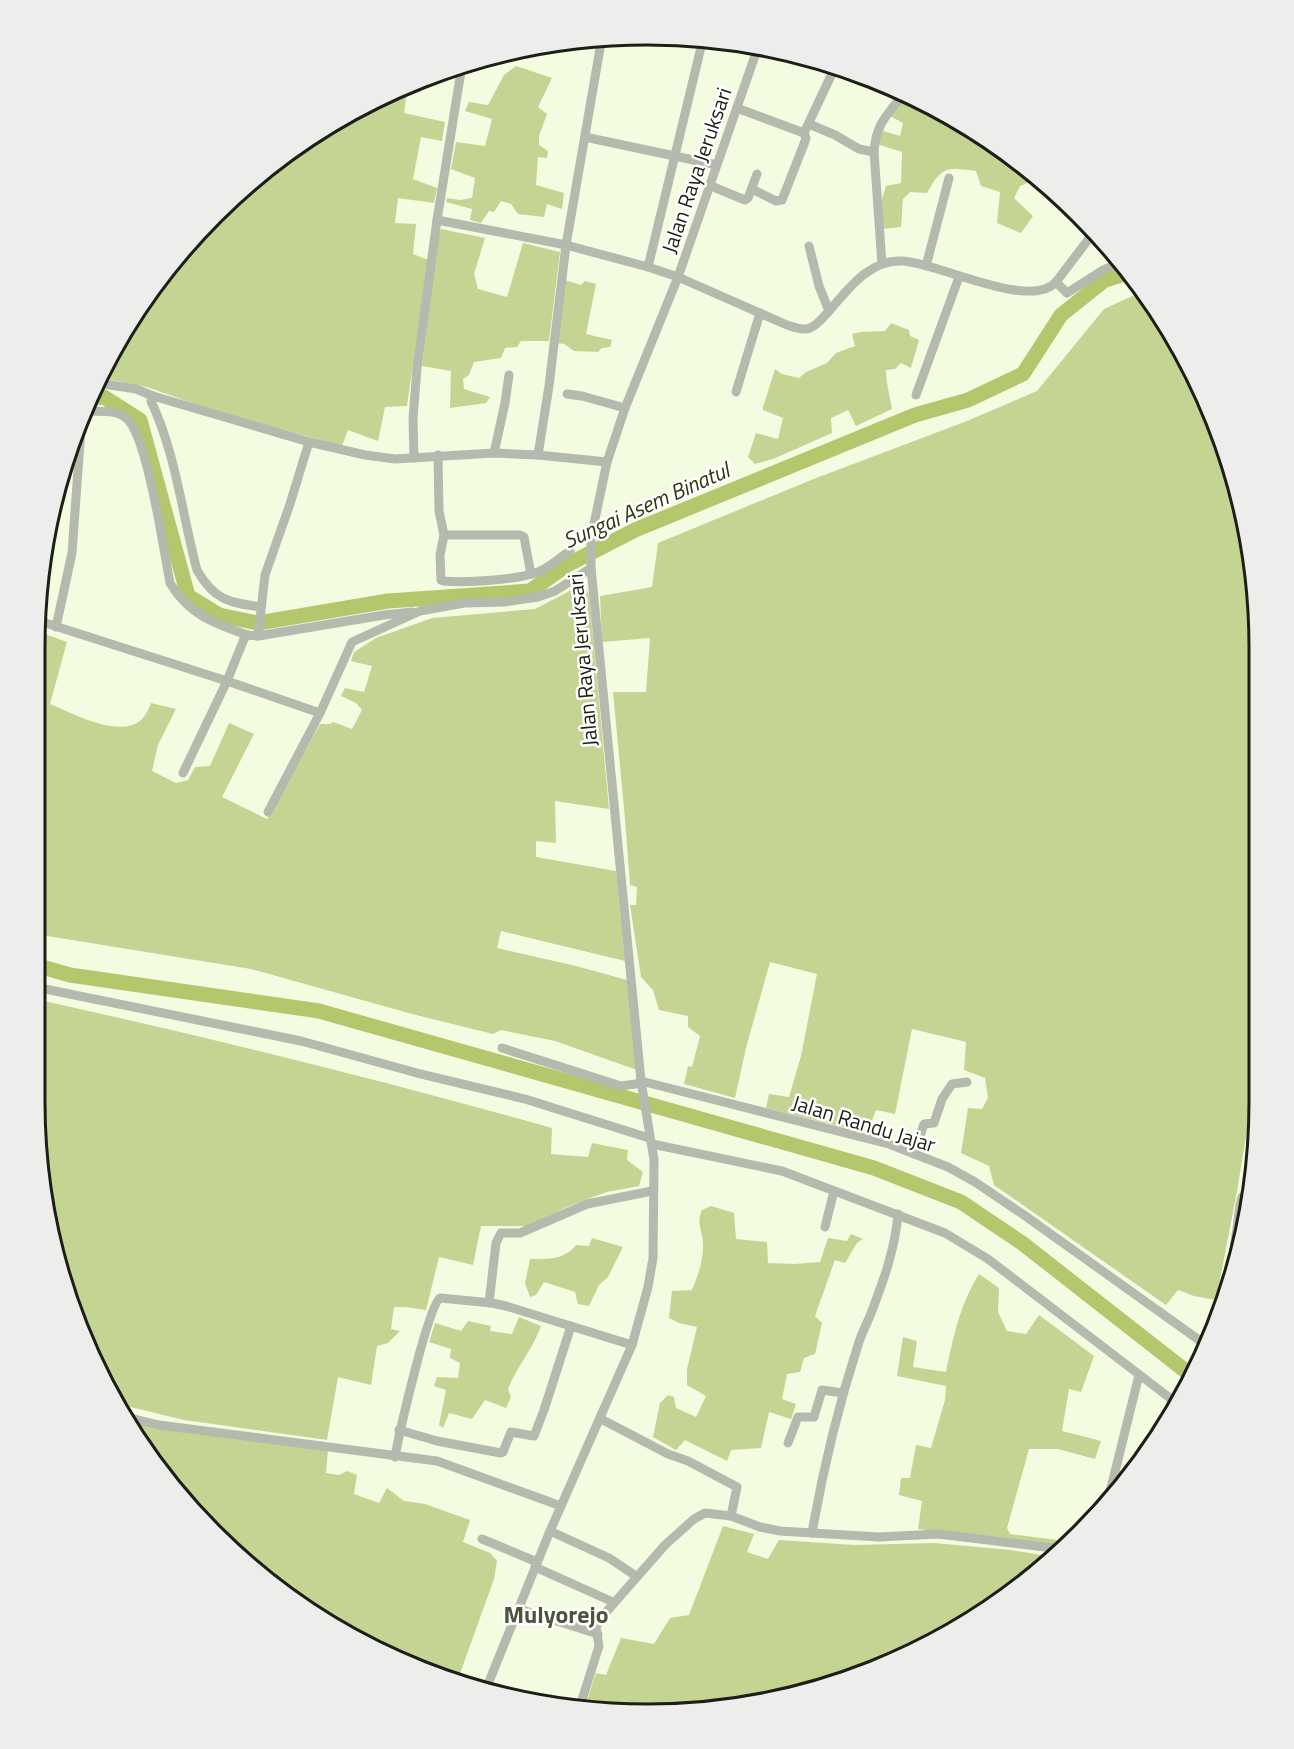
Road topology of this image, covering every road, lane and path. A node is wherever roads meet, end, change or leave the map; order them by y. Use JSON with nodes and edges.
{"nodes":[{"id":1,"x":600,"y":47,"type":"edge"},
{"id":2,"x":702,"y":48,"type":"edge"},
{"id":3,"x":755,"y":55,"type":"edge"},
{"id":4,"x":832,"y":74,"type":"edge"},
{"id":5,"x":460,"y":75,"type":"edge"},
{"id":6,"x":898,"y":100,"type":"edge"},
{"id":7,"x":737,"y":108,"type":"junction"},
{"id":8,"x":806,"y":129,"type":"junction"},
{"id":9,"x":585,"y":137,"type":"junction"},
{"id":10,"x":874,"y":152,"type":"junction"},
{"id":11,"x":676,"y":156,"type":"junction"},
{"id":12,"x":717,"y":165,"type":"junction"},
{"id":13,"x":757,"y":174,"type":"dead end"},
{"id":14,"x":949,"y":178,"type":"dead end"},
{"id":15,"x":711,"y":186,"type":"junction"},
{"id":16,"x":752,"y":189,"type":"junction"},
{"id":17,"x":437,"y":220,"type":"junction"},
{"id":18,"x":1089,"y":238,"type":"edge"},
{"id":19,"x":566,"y":245,"type":"junction"},
{"id":20,"x":809,"y":246,"type":"dead end"},
{"id":21,"x":882,"y":264,"type":"junction"},
{"id":22,"x":1112,"y":265,"type":"edge"},
{"id":23,"x":926,"y":266,"type":"junction"},
{"id":24,"x":648,"y":267,"type":"junction"},
{"id":25,"x":678,"y":277,"type":"junction"},
{"id":26,"x":959,"y":277,"type":"junction"},
{"id":27,"x":1056,"y":282,"type":"junction"},
{"id":28,"x":829,"y":311,"type":"junction"},
{"id":29,"x":760,"y":313,"type":"junction"},
{"id":30,"x":509,"y":375,"type":"dead end"},
{"id":31,"x":106,"y":384,"type":"edge"},
{"id":32,"x":736,"y":392,"type":"dead end"},
{"id":33,"x":567,"y":394,"type":"dead end"},
{"id":34,"x":916,"y":395,"type":"dead end"},
{"id":35,"x":153,"y":396,"type":"junction"},
{"id":36,"x":626,"y":408,"type":"junction"},
{"id":37,"x":93,"y":411,"type":"edge"},
{"id":38,"x":309,"y":442,"type":"junction"},
{"id":39,"x":80,"y":446,"type":"edge"},
{"id":40,"x":494,"y":453,"type":"junction"},
{"id":41,"x":438,"y":455,"type":"junction"},
{"id":42,"x":538,"y":455,"type":"junction"},
{"id":43,"x":414,"y":458,"type":"junction"},
{"id":44,"x":607,"y":462,"type":"junction"},
{"id":45,"x":444,"y":536,"type":"junction"},
{"id":46,"x":570,"y":551,"type":"dead end"},
{"id":47,"x":591,"y":566,"type":"junction"},
{"id":48,"x":531,"y":574,"type":"junction"},
{"id":49,"x":260,"y":608,"type":"junction"},
{"id":50,"x":420,"y":611,"type":"junction"},
{"id":51,"x":46,"y":623,"type":"edge"},
{"id":52,"x":56,"y":627,"type":"junction"},
{"id":53,"x":258,"y":634,"type":"junction"},
{"id":54,"x":247,"y":636,"type":"junction"},
{"id":55,"x":227,"y":681,"type":"junction"},
{"id":56,"x":320,"y":713,"type":"junction"},
{"id":57,"x":183,"y":773,"type":"dead end"},
{"id":58,"x":268,"y":812,"type":"dead end"},
{"id":59,"x":45,"y":989,"type":"edge"},
{"id":60,"x":502,"y":1048,"type":"dead end"},
{"id":61,"x":967,"y":1082,"type":"dead end"},
{"id":62,"x":642,"y":1083,"type":"junction"},
{"id":63,"x":650,"y":1138,"type":"junction"},
{"id":64,"x":915,"y":1149,"type":"junction"},
{"id":65,"x":652,"y":1191,"type":"junction"},
{"id":66,"x":834,"y":1191,"type":"junction"},
{"id":67,"x":898,"y":1214,"type":"junction"},
{"id":68,"x":825,"y":1227,"type":"dead end"},
{"id":69,"x":489,"y":1303,"type":"junction"},
{"id":70,"x":571,"y":1326,"type":"junction"},
{"id":71,"x":1199,"y":1340,"type":"edge"},
{"id":72,"x":632,"y":1345,"type":"junction"},
{"id":73,"x":1139,"y":1375,"type":"junction"},
{"id":74,"x":843,"y":1394,"type":"junction"},
{"id":75,"x":1170,"y":1399,"type":"edge"},
{"id":76,"x":136,"y":1419,"type":"edge"},
{"id":77,"x":601,"y":1419,"type":"junction"},
{"id":78,"x":399,"y":1430,"type":"junction"},
{"id":79,"x":788,"y":1443,"type":"dead end"},
{"id":80,"x":395,"y":1457,"type":"junction"},
{"id":81,"x":1112,"y":1484,"type":"edge"},
{"id":82,"x":561,"y":1506,"type":"junction"},
{"id":83,"x":731,"y":1516,"type":"junction"},
{"id":84,"x":550,"y":1532,"type":"junction"},
{"id":85,"x":812,"y":1533,"type":"junction"},
{"id":86,"x":482,"y":1539,"type":"dead end"},
{"id":87,"x":1052,"y":1548,"type":"edge"},
{"id":88,"x":536,"y":1565,"type":"junction"},
{"id":89,"x":636,"y":1576,"type":"junction"},
{"id":90,"x":613,"y":1602,"type":"junction"},
{"id":91,"x":519,"y":1609,"type":"junction"},
{"id":92,"x":598,"y":1634,"type":"junction"},
{"id":93,"x":489,"y":1682,"type":"edge"},
{"id":94,"x":582,"y":1700,"type":"edge"}],
"edges":[{"from":1,"to":9,"type":"street"},
{"from":2,"to":11,"type":"street"},
{"from":3,"to":7,"type":"street","name":"Jalan Raya Jeruksari"},
{"from":4,"to":8,"type":"street"},
{"from":5,"to":17,"type":"street"},
{"from":6,"to":10,"type":"street"},
{"from":7,"to":8,"type":"street"},
{"from":7,"to":12,"type":"street","name":"Jalan Raya Jeruksari"},
{"from":8,"to":10,"type":"street"},
{"from":8,"to":16,"type":"street"},
{"from":9,"to":11,"type":"street"},
{"from":9,"to":19,"type":"street"},
{"from":10,"to":21,"type":"street"},
{"from":11,"to":12,"type":"street"},
{"from":11,"to":24,"type":"street"},
{"from":12,"to":15,"type":"street","name":"Jalan Raya Jeruksari"},
{"from":13,"to":16,"type":"street"},
{"from":14,"to":23,"type":"street"},
{"from":15,"to":16,"type":"street"},
{"from":15,"to":25,"type":"street","name":"Jalan Raya Jeruksari"},
{"from":17,"to":19,"type":"street"},
{"from":17,"to":43,"type":"street"},
{"from":18,"to":27,"type":"street"},
{"from":19,"to":24,"type":"street"},
{"from":19,"to":42,"type":"street"},
{"from":20,"to":28,"type":"street"},
{"from":21,"to":23,"type":"street"},
{"from":21,"to":28,"type":"street"},
{"from":22,"to":27,"type":"street"},
{"from":23,"to":26,"type":"street"},
{"from":24,"to":25,"type":"street"},
{"from":25,"to":29,"type":"street"},
{"from":25,"to":36,"type":"street","name":"Jalan Raya Jeruksari"},
{"from":26,"to":27,"type":"street"},
{"from":26,"to":34,"type":"street"},
{"from":28,"to":29,"type":"street"},
{"from":29,"to":32,"type":"street"},
{"from":30,"to":40,"type":"street"},
{"from":31,"to":35,"type":"street"},
{"from":33,"to":36,"type":"street"},
{"from":35,"to":38,"type":"street"},
{"from":35,"to":49,"type":"street"},
{"from":36,"to":44,"type":"street","name":"Jalan Raya Jeruksari"},
{"from":37,"to":54,"type":"street"},
{"from":38,"to":43,"type":"street"},
{"from":38,"to":49,"type":"street"},
{"from":39,"to":52,"type":"street"},
{"from":40,"to":41,"type":"street"},
{"from":40,"to":42,"type":"street"},
{"from":41,"to":43,"type":"street"},
{"from":41,"to":45,"type":"street"},
{"from":42,"to":44,"type":"street"},
{"from":44,"to":47,"type":"street","name":"Jalan Raya Jeruksari"},
{"from":45,"to":48,"type":"street"},
{"from":45,"to":48,"type":"street"},
{"from":46,"to":48,"type":"street"},
{"from":47,"to":50,"type":"street"},
{"from":47,"to":62,"type":"street","name":"Jalan Raya Jeruksari"},
{"from":49,"to":53,"type":"street"},
{"from":50,"to":53,"type":"street"},
{"from":50,"to":56,"type":"street"},
{"from":51,"to":52,"type":"street"},
{"from":52,"to":55,"type":"street"},
{"from":53,"to":54,"type":"street"},
{"from":54,"to":55,"type":"street"},
{"from":55,"to":56,"type":"street"},
{"from":55,"to":57,"type":"street"},
{"from":56,"to":58,"type":"street"},
{"from":59,"to":63,"type":"street"},
{"from":60,"to":62,"type":"street","name":"Jalan Randu Jajar"},
{"from":61,"to":64,"type":"street"},
{"from":62,"to":63,"type":"street","name":"Jalan Raya Jeruksari"},
{"from":62,"to":64,"type":"street","name":"Jalan Randu Jajar"},
{"from":63,"to":65,"type":"street","name":"Jalan Raya Jeruksari"},
{"from":63,"to":66,"type":"street"},
{"from":64,"to":71,"type":"street","name":"Jalan Randu Jajar"},
{"from":65,"to":69,"type":"street"},
{"from":65,"to":72,"type":"street","name":"Jalan Raya Jeruksari"},
{"from":66,"to":67,"type":"street"},
{"from":66,"to":68,"type":"street"},
{"from":67,"to":73,"type":"street"},
{"from":67,"to":74,"type":"street"},
{"from":69,"to":70,"type":"street"},
{"from":69,"to":78,"type":"street"},
{"from":70,"to":72,"type":"street"},
{"from":70,"to":78,"type":"street"},
{"from":72,"to":77,"type":"street","name":"Jalan Raya Jeruksari"},
{"from":73,"to":75,"type":"street"},
{"from":73,"to":81,"type":"street"},
{"from":74,"to":79,"type":"street"},
{"from":74,"to":85,"type":"street"},
{"from":76,"to":80,"type":"street"},
{"from":77,"to":82,"type":"street","name":"Jalan Raya Jeruksari"},
{"from":77,"to":83,"type":"street"},
{"from":78,"to":80,"type":"street"},
{"from":80,"to":82,"type":"street"},
{"from":82,"to":84,"type":"street","name":"Jalan Raya Jeruksari"},
{"from":83,"to":85,"type":"street"},
{"from":83,"to":89,"type":"street"},
{"from":84,"to":88,"type":"street","name":"Jalan Raya Jeruksari"},
{"from":84,"to":89,"type":"street"},
{"from":85,"to":87,"type":"street"},
{"from":86,"to":88,"type":"street"},
{"from":88,"to":90,"type":"street"},
{"from":88,"to":91,"type":"street","name":"Jalan Raya Jeruksari"},
{"from":89,"to":90,"type":"street"},
{"from":90,"to":92,"type":"street"},
{"from":91,"to":92,"type":"street"},
{"from":91,"to":93,"type":"street","name":"Jalan Raya Jeruksari"},
{"from":92,"to":94,"type":"street"}]}
